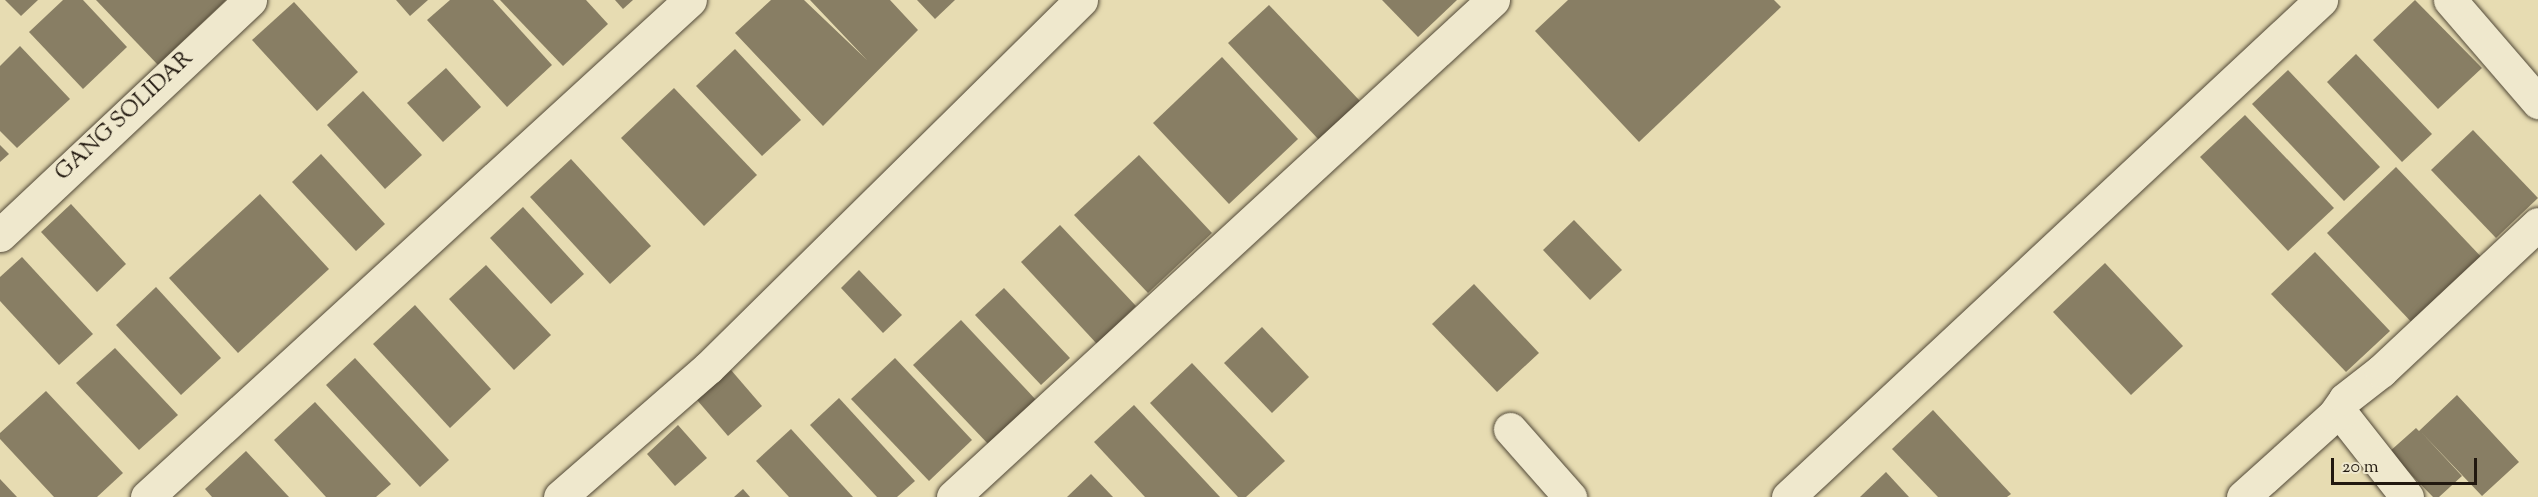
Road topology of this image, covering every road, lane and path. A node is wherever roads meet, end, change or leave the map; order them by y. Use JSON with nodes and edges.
{"nodes":[{"id":1,"x":250,"y":0,"type":"edge"},
{"id":2,"x":690,"y":0,"type":"edge"},
{"id":3,"x":1081,"y":0,"type":"edge"},
{"id":4,"x":1493,"y":0,"type":"edge"},
{"id":5,"x":2321,"y":0,"type":"edge"},
{"id":6,"x":2450,"y":0,"type":"edge"},
{"id":7,"x":2538,"y":102,"type":"edge"},
{"id":8,"x":2538,"y":224,"type":"edge"},
{"id":9,"x":0,"y":235,"type":"edge"},
{"id":10,"x":2334,"y":415,"type":"junction"},
{"id":11,"x":1510,"y":429,"type":"dead end"},
{"id":12,"x":147,"y":497,"type":"edge"},
{"id":13,"x":560,"y":497,"type":"edge"},
{"id":14,"x":953,"y":497,"type":"edge"},
{"id":15,"x":1570,"y":497,"type":"edge"},
{"id":16,"x":1788,"y":497,"type":"edge"},
{"id":17,"x":2243,"y":497,"type":"edge"},
{"id":18,"x":2407,"y":497,"type":"edge"}],
"edges":[{"from":1,"to":9,"type":"street","name":"GANG SOLIDAR"},
{"from":2,"to":12,"type":"street"},
{"from":3,"to":13,"type":"street"},
{"from":4,"to":14,"type":"street"},
{"from":5,"to":16,"type":"street"},
{"from":6,"to":7,"type":"street"},
{"from":8,"to":10,"type":"street"},
{"from":10,"to":17,"type":"street"},
{"from":10,"to":18,"type":"street"},
{"from":11,"to":15,"type":"street"}]}
